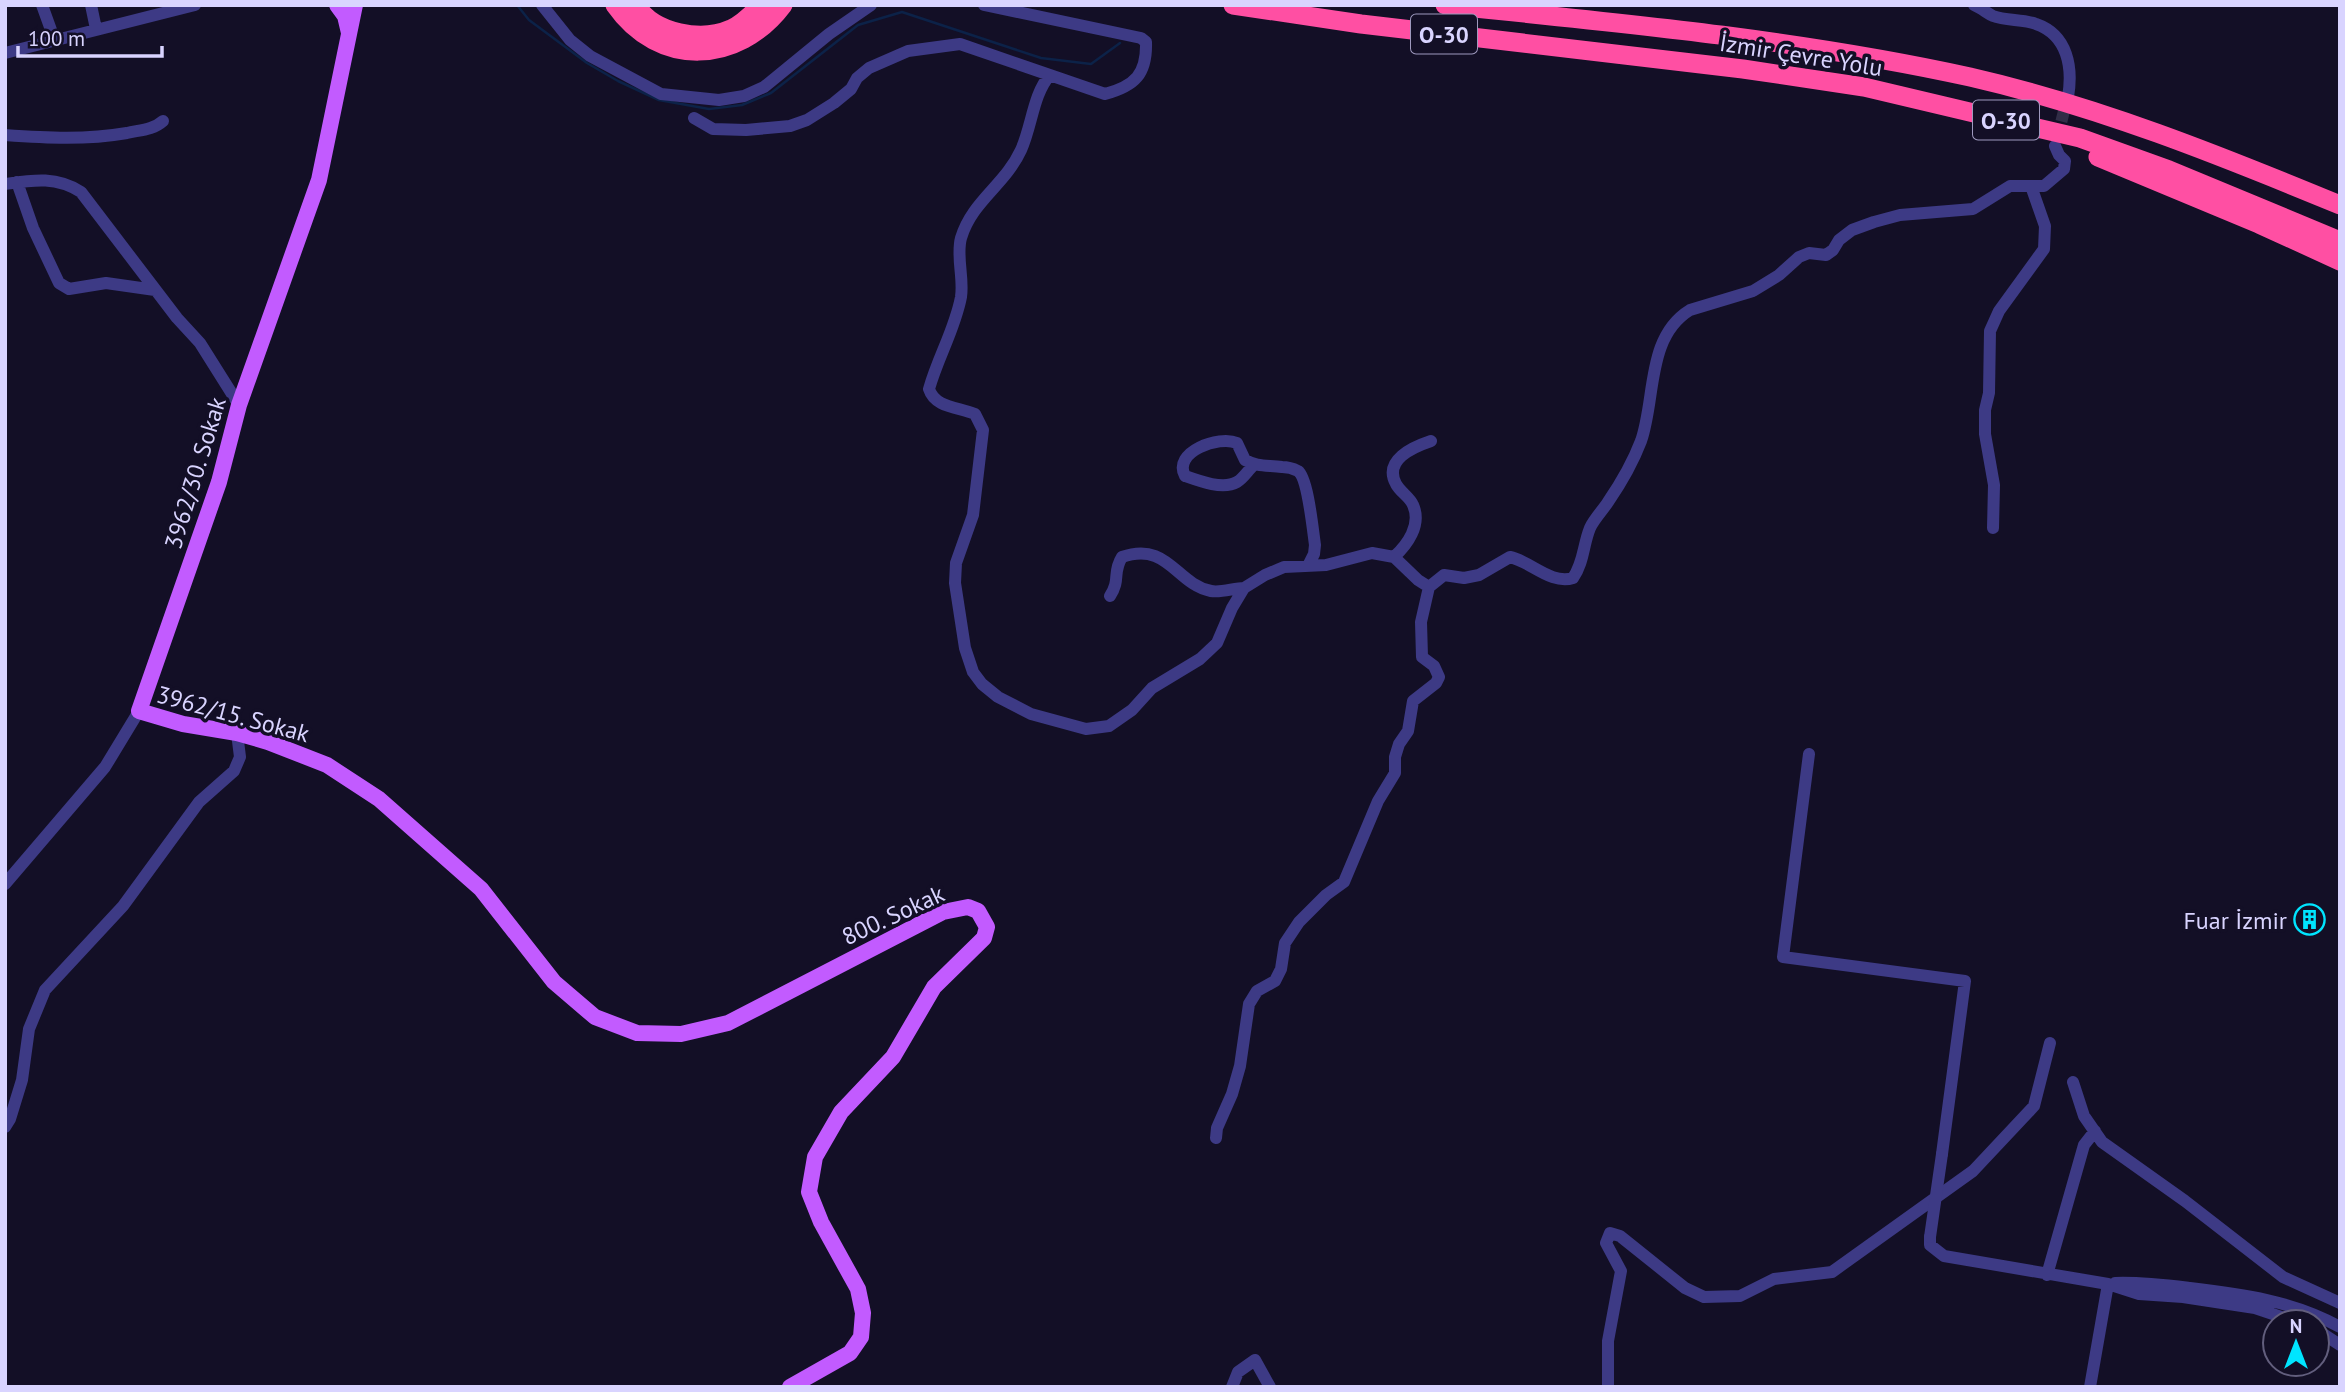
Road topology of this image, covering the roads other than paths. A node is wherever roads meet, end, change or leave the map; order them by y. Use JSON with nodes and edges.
{"nodes":[{"id":1,"x":42,"y":5,"type":"edge"},
{"id":2,"x":91,"y":5,"type":"edge"},
{"id":3,"x":195,"y":5,"type":"edge"},
{"id":4,"x":337,"y":5,"type":"edge"},
{"id":5,"x":355,"y":5,"type":"edge"},
{"id":6,"x":542,"y":5,"type":"edge"},
{"id":7,"x":615,"y":5,"type":"edge"},
{"id":8,"x":636,"y":5,"type":"edge"},
{"id":9,"x":761,"y":5,"type":"edge"},
{"id":10,"x":783,"y":5,"type":"edge"},
{"id":11,"x":871,"y":5,"type":"edge"},
{"id":12,"x":984,"y":5,"type":"edge"},
{"id":13,"x":1233,"y":5,"type":"edge"},
{"id":14,"x":1445,"y":5,"type":"edge"},
{"id":15,"x":1469,"y":5,"type":"edge"},
{"id":16,"x":1974,"y":5,"type":"edge"},
{"id":17,"x":145,"y":11,"type":"edge"},
{"id":18,"x":1502,"y":11,"type":"junction"},
{"id":19,"x":96,"y":29,"type":"junction"},
{"id":20,"x":350,"y":36,"type":"junction"},
{"id":21,"x":55,"y":41,"type":"junction"},
{"id":22,"x":5,"y":53,"type":"edge"},
{"id":23,"x":1050,"y":75,"type":"junction"},
{"id":24,"x":2067,"y":97,"type":"tunnel mouth"},
{"id":25,"x":1969,"y":111,"type":"junction"},
{"id":26,"x":695,"y":118,"type":"dead end"},
{"id":27,"x":163,"y":121,"type":"dead end"},
{"id":28,"x":5,"y":135,"type":"edge"},
{"id":29,"x":2055,"y":146,"type":"tunnel mouth"},
{"id":30,"x":11,"y":183,"type":"edge"},
{"id":31,"x":2031,"y":186,"type":"junction"},
{"id":32,"x":2340,"y":205,"type":"edge"},
{"id":33,"x":2340,"y":241,"type":"edge"},
{"id":34,"x":2340,"y":261,"type":"edge"},
{"id":35,"x":155,"y":290,"type":"junction"},
{"id":36,"x":239,"y":405,"type":"junction"},
{"id":37,"x":1431,"y":441,"type":"dead end"},
{"id":38,"x":1254,"y":465,"type":"junction"},
{"id":39,"x":1993,"y":528,"type":"dead end"},
{"id":40,"x":1394,"y":557,"type":"junction"},
{"id":41,"x":1308,"y":566,"type":"junction"},
{"id":42,"x":1429,"y":587,"type":"junction"},
{"id":43,"x":1244,"y":588,"type":"junction"},
{"id":44,"x":1110,"y":596,"type":"dead end"},
{"id":45,"x":139,"y":711,"type":"junction"},
{"id":46,"x":237,"y":733,"type":"junction"},
{"id":47,"x":1809,"y":754,"type":"dead end"},
{"id":48,"x":5,"y":884,"type":"edge"},
{"id":49,"x":481,"y":889,"type":"joint"},
{"id":50,"x":2050,"y":1043,"type":"dead end"},
{"id":51,"x":2073,"y":1082,"type":"dead end"},
{"id":52,"x":5,"y":1127,"type":"edge"},
{"id":53,"x":2095,"y":1131,"type":"junction"},
{"id":54,"x":1216,"y":1138,"type":"dead end"},
{"id":55,"x":2047,"y":1275,"type":"junction"},
{"id":56,"x":2108,"y":1284,"type":"junction"},
{"id":57,"x":2340,"y":1303,"type":"edge"},
{"id":58,"x":2261,"y":1310,"type":"edge"},
{"id":59,"x":2340,"y":1327,"type":"edge"},
{"id":60,"x":790,"y":1387,"type":"edge"},
{"id":61,"x":1232,"y":1387,"type":"edge"},
{"id":62,"x":1270,"y":1387,"type":"edge"},
{"id":63,"x":1608,"y":1387,"type":"edge"},
{"id":64,"x":2090,"y":1387,"type":"edge"}],
"edges":[{"from":1,"to":21,"type":"street"},
{"from":2,"to":19,"type":"street"},
{"from":3,"to":17,"type":"street"},
{"from":4,"to":20,"type":"main road"},
{"from":5,"to":20,"type":"main road","name":"3962/30. Sokak"},
{"from":6,"to":11,"type":"street"},
{"from":7,"to":10,"type":"highway"},
{"from":8,"to":9,"type":"highway"},
{"from":12,"to":23,"type":"street"},
{"from":13,"to":25,"type":"highway","name":"İzmir Çevre Yolu","number":"O-30"},
{"from":14,"to":18,"type":"highway","name":"İzmir Çevre Yolu","number":"O-30"},
{"from":15,"to":18,"type":"highway"},
{"from":16,"to":24,"type":"street"},
{"from":17,"to":19,"type":"street"},
{"from":18,"to":32,"type":"highway","name":"İzmir Çevre Yolu","number":"O-30"},
{"from":19,"to":21,"type":"street"},
{"from":20,"to":36,"type":"main road","name":"3962/30. Sokak"},
{"from":21,"to":22,"type":"street"},
{"from":23,"to":26,"type":"street"},
{"from":23,"to":43,"type":"street"},
{"from":25,"to":33,"type":"highway","name":"İzmir Çevre Yolu","number":"O-30"},
{"from":25,"to":34,"type":"highway"},
{"from":27,"to":28,"type":"street"},
{"from":29,"to":31,"type":"street"},
{"from":30,"to":35,"type":"street"},
{"from":30,"to":35,"type":"street"},
{"from":31,"to":39,"type":"street"},
{"from":31,"to":42,"type":"street"},
{"from":35,"to":36,"type":"street"},
{"from":36,"to":45,"type":"main road","name":"3962/30. Sokak"},
{"from":37,"to":40,"type":"street"},
{"from":38,"to":38,"type":"street"},
{"from":38,"to":41,"type":"street"},
{"from":40,"to":41,"type":"street"},
{"from":40,"to":42,"type":"street"},
{"from":41,"to":43,"type":"street"},
{"from":42,"to":54,"type":"street"},
{"from":43,"to":44,"type":"street"},
{"from":45,"to":46,"type":"main road","name":"3962/15. Sokak"},
{"from":45,"to":48,"type":"street","name":"3962/30. Sokak"},
{"from":46,"to":49,"type":"main road","name":"3962/15. Sokak"},
{"from":46,"to":52,"type":"street"},
{"from":47,"to":55,"type":"street","bridge":true},
{"from":49,"to":60,"type":"main road","name":"800. Sokak"},
{"from":50,"to":63,"type":"street"},
{"from":51,"to":53,"type":"street"},
{"from":53,"to":55,"type":"street"},
{"from":53,"to":57,"type":"street"},
{"from":55,"to":56,"type":"street"},
{"from":56,"to":58,"type":"street"},
{"from":56,"to":59,"type":"street"},
{"from":56,"to":64,"type":"street"},
{"from":61,"to":62,"type":"street"}]}
